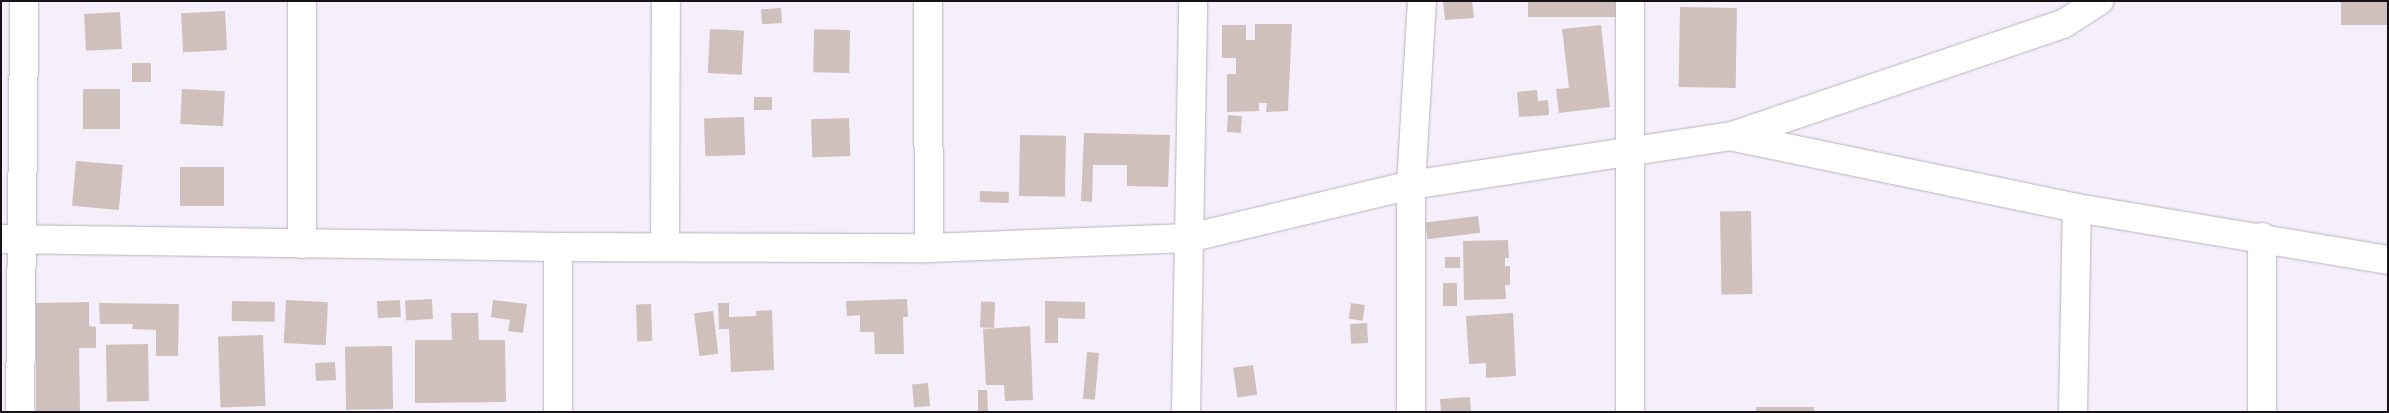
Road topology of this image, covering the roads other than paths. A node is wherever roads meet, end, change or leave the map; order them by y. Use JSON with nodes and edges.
{"nodes":[{"id":1,"x":24,"y":1,"type":"edge"},
{"id":2,"x":302,"y":1,"type":"edge"},
{"id":3,"x":666,"y":1,"type":"edge"},
{"id":4,"x":928,"y":1,"type":"edge"},
{"id":5,"x":1193,"y":1,"type":"edge"},
{"id":6,"x":1422,"y":1,"type":"edge"},
{"id":7,"x":1630,"y":1,"type":"edge"},
{"id":8,"x":2099,"y":1,"type":"edge"},
{"id":9,"x":1732,"y":136,"type":"junction"},
{"id":10,"x":1628,"y":152,"type":"junction"},
{"id":11,"x":1411,"y":185,"type":"junction"},
{"id":12,"x":2077,"y":208,"type":"junction"},
{"id":13,"x":2262,"y":237,"type":"junction"},
{"id":14,"x":11,"y":238,"type":"edge"},
{"id":15,"x":1190,"y":238,"type":"junction"},
{"id":16,"x":302,"y":244,"type":"junction"},
{"id":17,"x":665,"y":245,"type":"junction"},
{"id":18,"x":558,"y":247,"type":"junction"},
{"id":19,"x":929,"y":248,"type":"junction"},
{"id":20,"x":2388,"y":260,"type":"edge"},
{"id":21,"x":20,"y":412,"type":"edge"},
{"id":22,"x":558,"y":412,"type":"edge"},
{"id":23,"x":1186,"y":412,"type":"edge"},
{"id":24,"x":1411,"y":412,"type":"edge"},
{"id":25,"x":1630,"y":412,"type":"edge"},
{"id":26,"x":2073,"y":412,"type":"edge"},
{"id":27,"x":2262,"y":412,"type":"edge"}],
"edges":[{"from":1,"to":14,"type":"street"},
{"from":2,"to":16,"type":"street"},
{"from":3,"to":17,"type":"street"},
{"from":4,"to":19,"type":"street"},
{"from":5,"to":15,"type":"street"},
{"from":6,"to":11,"type":"street"},
{"from":7,"to":10,"type":"street"},
{"from":8,"to":9,"type":"street"},
{"from":9,"to":10,"type":"street"},
{"from":9,"to":12,"type":"street"},
{"from":10,"to":11,"type":"street"},
{"from":10,"to":25,"type":"street"},
{"from":11,"to":15,"type":"street"},
{"from":11,"to":24,"type":"street"},
{"from":12,"to":13,"type":"street"},
{"from":12,"to":26,"type":"street"},
{"from":13,"to":20,"type":"street"},
{"from":13,"to":27,"type":"street"},
{"from":14,"to":16,"type":"street"},
{"from":14,"to":21,"type":"street"},
{"from":15,"to":19,"type":"street"},
{"from":15,"to":23,"type":"street"},
{"from":16,"to":18,"type":"street"},
{"from":17,"to":18,"type":"street"},
{"from":17,"to":19,"type":"street"},
{"from":18,"to":22,"type":"street"}]}
